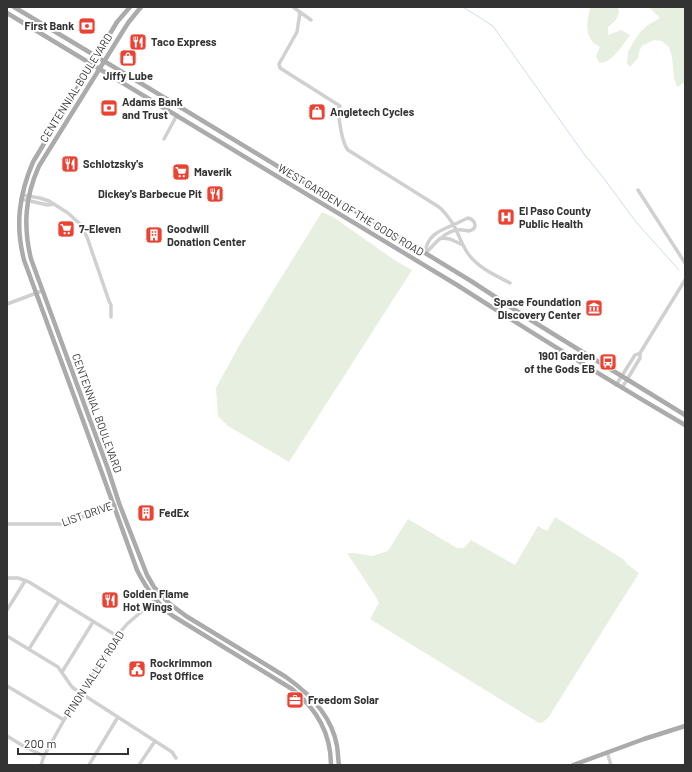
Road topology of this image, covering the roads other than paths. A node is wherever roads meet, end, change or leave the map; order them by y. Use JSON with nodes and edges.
{"nodes":[{"id":1,"x":14,"y":7,"type":"edge"},
{"id":2,"x":130,"y":7,"type":"edge"},
{"id":3,"x":141,"y":7,"type":"edge"},
{"id":4,"x":293,"y":7,"type":"edge"},
{"id":5,"x":300,"y":12,"type":"junction"},
{"id":6,"x":7,"y":13,"type":"edge"},
{"id":7,"x":311,"y":20,"type":"dead end"},
{"id":8,"x":97,"y":56,"type":"junction"},
{"id":9,"x":104,"y":61,"type":"junction"},
{"id":10,"x":92,"y":64,"type":"junction"},
{"id":11,"x":100,"y":68,"type":"junction"},
{"id":12,"x":177,"y":115,"type":"junction"},
{"id":13,"x":164,"y":139,"type":"dead end"},
{"id":14,"x":231,"y":148,"type":"junction"},
{"id":15,"x":297,"y":178,"type":"junction"},
{"id":16,"x":638,"y":190,"type":"dead end"},
{"id":17,"x":22,"y":197,"type":"junction"},
{"id":18,"x":28,"y":198,"type":"junction"},
{"id":19,"x":453,"y":225,"type":"junction"},
{"id":20,"x":456,"y":231,"type":"junction"},
{"id":21,"x":441,"y":238,"type":"junction"},
{"id":22,"x":463,"y":245,"type":"junction"},
{"id":23,"x":425,"y":253,"type":"junction"},
{"id":24,"x":685,"y":263,"type":"edge"},
{"id":25,"x":685,"y":280,"type":"edge"},
{"id":26,"x":510,"y":284,"type":"dead end"},
{"id":27,"x":42,"y":291,"type":"junction"},
{"id":28,"x":36,"y":293,"type":"junction"},
{"id":29,"x":7,"y":304,"type":"edge"},
{"id":30,"x":111,"y":317,"type":"dead end"},
{"id":31,"x":640,"y":353,"type":"junction"},
{"id":32,"x":64,"y":370,"type":"junction"},
{"id":33,"x":622,"y":376,"type":"junction"},
{"id":34,"x":627,"y":380,"type":"junction"},
{"id":35,"x":616,"y":385,"type":"junction"},
{"id":36,"x":622,"y":388,"type":"junction"},
{"id":37,"x":88,"y":415,"type":"junction"},
{"id":38,"x":685,"y":415,"type":"edge"},
{"id":39,"x":685,"y":425,"type":"edge"},
{"id":40,"x":120,"y":503,"type":"junction"},
{"id":41,"x":113,"y":506,"type":"junction"},
{"id":42,"x":7,"y":524,"type":"edge"},
{"id":43,"x":7,"y":578,"type":"edge"},
{"id":44,"x":25,"y":581,"type":"junction"},
{"id":45,"x":161,"y":595,"type":"junction"},
{"id":46,"x":156,"y":599,"type":"junction"},
{"id":47,"x":59,"y":601,"type":"junction"},
{"id":48,"x":7,"y":610,"type":"edge"},
{"id":49,"x":93,"y":622,"type":"junction"},
{"id":50,"x":7,"y":636,"type":"edge"},
{"id":51,"x":117,"y":636,"type":"junction"},
{"id":52,"x":29,"y":650,"type":"junction"},
{"id":53,"x":62,"y":672,"type":"junction"},
{"id":54,"x":7,"y":686,"type":"edge"},
{"id":55,"x":81,"y":693,"type":"junction"},
{"id":56,"x":118,"y":717,"type":"junction"},
{"id":57,"x":64,"y":720,"type":"junction"},
{"id":58,"x":685,"y":726,"type":"edge"},
{"id":59,"x":7,"y":736,"type":"edge"},
{"id":60,"x":155,"y":741,"type":"junction"},
{"id":61,"x":607,"y":752,"type":"junction"},
{"id":62,"x":44,"y":756,"type":"junction"},
{"id":63,"x":176,"y":758,"type":"dead end"},
{"id":64,"x":41,"y":765,"type":"edge"},
{"id":65,"x":89,"y":765,"type":"edge"},
{"id":66,"x":139,"y":765,"type":"edge"},
{"id":67,"x":332,"y":765,"type":"edge"},
{"id":68,"x":338,"y":765,"type":"edge"},
{"id":69,"x":573,"y":765,"type":"edge"},
{"id":70,"x":611,"y":765,"type":"edge"}],
"edges":[{"from":1,"to":8,"type":"main road","name":"WEST GARDEN OF THE GODS ROAD"},
{"from":2,"to":8,"type":"main road","name":"CENTENNIAL BOULEVARD"},
{"from":3,"to":9,"type":"main road","name":"CENTENNIAL BOULEVARD"},
{"from":4,"to":5,"type":"street"},
{"from":5,"to":7,"type":"street"},
{"from":5,"to":19,"type":"street"},
{"from":6,"to":10,"type":"main road","name":"WEST GARDEN OF THE GODS ROAD"},
{"from":8,"to":9,"type":"main road","name":"WEST GARDEN OF THE GODS ROAD"},
{"from":8,"to":10,"type":"main road","name":"CENTENNIAL BOULEVARD"},
{"from":9,"to":11,"type":"main road","name":"CENTENNIAL BOULEVARD"},
{"from":9,"to":15,"type":"main road","name":"WEST GARDEN OF THE GODS ROAD"},
{"from":10,"to":11,"type":"main road","name":"WEST GARDEN OF THE GODS ROAD"},
{"from":10,"to":17,"type":"main road","name":"CENTENNIAL BOULEVARD"},
{"from":11,"to":12,"type":"main road","name":"WEST GARDEN OF THE GODS ROAD"},
{"from":11,"to":18,"type":"main road","name":"CENTENNIAL BOULEVARD"},
{"from":12,"to":13,"type":"street"},
{"from":12,"to":14,"type":"main road","name":"WEST GARDEN OF THE GODS ROAD"},
{"from":14,"to":15,"type":"main road"},
{"from":14,"to":35,"type":"main road","name":"WEST GARDEN OF THE GODS ROAD"},
{"from":15,"to":23,"type":"main road","name":"WEST GARDEN OF THE GODS ROAD"},
{"from":16,"to":24,"type":"street"},
{"from":17,"to":18,"type":"street"},
{"from":17,"to":28,"type":"main road","name":"CENTENNIAL BOULEVARD"},
{"from":18,"to":27,"type":"main road","name":"CENTENNIAL BOULEVARD"},
{"from":18,"to":30,"type":"street"},
{"from":19,"to":20,"type":"street"},
{"from":19,"to":20,"type":"street"},
{"from":19,"to":23,"type":"street"},
{"from":20,"to":21,"type":"street"},
{"from":20,"to":22,"type":"street"},
{"from":21,"to":22,"type":"street"},
{"from":21,"to":23,"type":"street"},
{"from":22,"to":26,"type":"street"},
{"from":23,"to":33,"type":"main road","name":"WEST GARDEN OF THE GODS ROAD"},
{"from":25,"to":31,"type":"street"},
{"from":27,"to":28,"type":"street"},
{"from":27,"to":37,"type":"main road","name":"CENTENNIAL BOULEVARD"},
{"from":28,"to":29,"type":"street"},
{"from":28,"to":32,"type":"main road","name":"CENTENNIAL BOULEVARD"},
{"from":31,"to":33,"type":"street"},
{"from":31,"to":34,"type":"street"},
{"from":32,"to":37,"type":"main road"},
{"from":32,"to":41,"type":"main road","name":"CENTENNIAL BOULEVARD"},
{"from":33,"to":34,"type":"main road","name":"WEST GARDEN OF THE GODS ROAD"},
{"from":33,"to":35,"type":"street"},
{"from":34,"to":36,"type":"street"},
{"from":34,"to":38,"type":"main road","name":"WEST GARDEN OF THE GODS ROAD"},
{"from":35,"to":36,"type":"main road","name":"WEST GARDEN OF THE GODS ROAD"},
{"from":36,"to":39,"type":"main road","name":"WEST GARDEN OF THE GODS ROAD"},
{"from":37,"to":40,"type":"main road","name":"CENTENNIAL BOULEVARD"},
{"from":40,"to":41,"type":"street","name":"LIST DRIVE"},
{"from":40,"to":45,"type":"main road","name":"CENTENNIAL BOULEVARD"},
{"from":41,"to":42,"type":"street","name":"LIST DRIVE"},
{"from":41,"to":46,"type":"main road","name":"CENTENNIAL BOULEVARD"},
{"from":43,"to":44,"type":"street"},
{"from":44,"to":47,"type":"street"},
{"from":44,"to":48,"type":"street"},
{"from":45,"to":46,"type":"street","name":"PINON VALLEY ROAD"},
{"from":45,"to":68,"type":"main road","name":"CENTENNIAL BOULEVARD"},
{"from":46,"to":51,"type":"street","name":"PINON VALLEY ROAD"},
{"from":46,"to":67,"type":"main road","name":"CENTENNIAL BOULEVARD"},
{"from":47,"to":49,"type":"street"},
{"from":47,"to":52,"type":"street"},
{"from":49,"to":51,"type":"street"},
{"from":49,"to":53,"type":"street"},
{"from":50,"to":52,"type":"street"},
{"from":51,"to":55,"type":"street","name":"PINON VALLEY ROAD"},
{"from":52,"to":53,"type":"street"},
{"from":53,"to":55,"type":"street"},
{"from":54,"to":57,"type":"street"},
{"from":55,"to":56,"type":"street"},
{"from":55,"to":57,"type":"street","name":"PINON VALLEY ROAD"},
{"from":56,"to":60,"type":"street"},
{"from":56,"to":65,"type":"street"},
{"from":57,"to":62,"type":"street","name":"PINON VALLEY ROAD"},
{"from":58,"to":61,"type":"main road"},
{"from":59,"to":62,"type":"street"},
{"from":60,"to":63,"type":"street"},
{"from":60,"to":66,"type":"street"},
{"from":61,"to":69,"type":"main road"},
{"from":61,"to":70,"type":"street"},
{"from":62,"to":64,"type":"street","name":"PINON VALLEY ROAD"}]}
